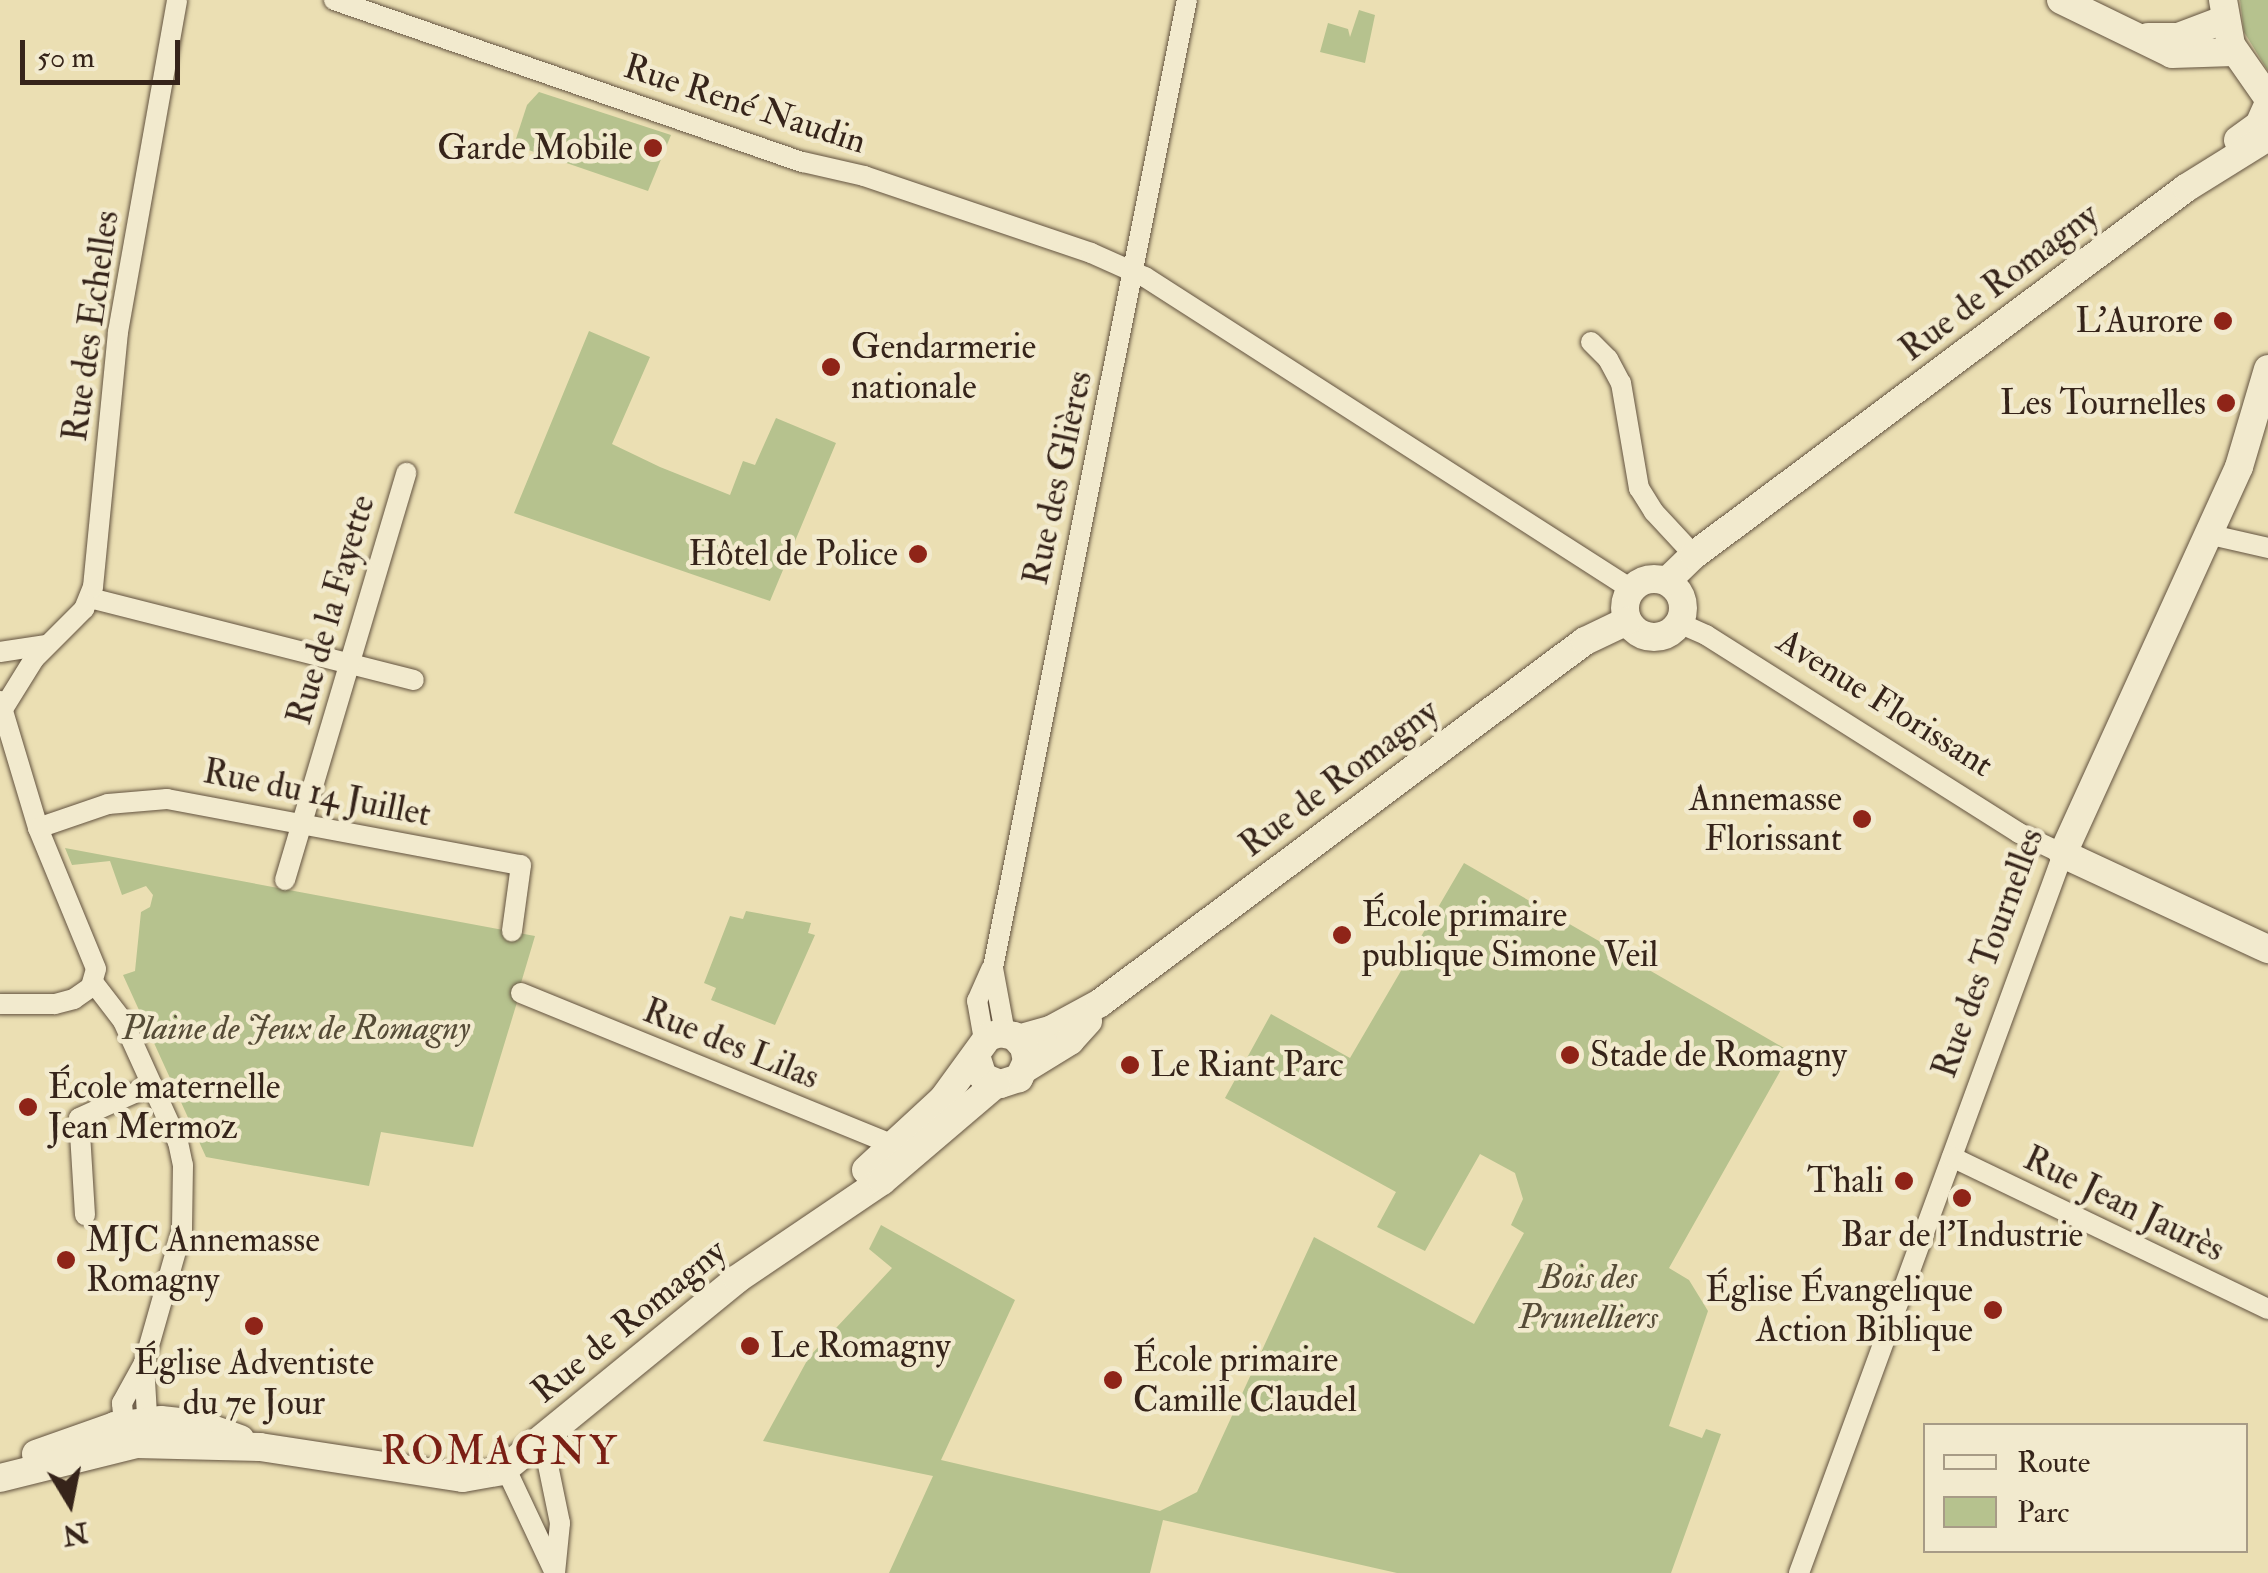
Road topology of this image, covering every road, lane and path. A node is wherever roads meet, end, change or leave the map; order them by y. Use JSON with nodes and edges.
{"nodes":[{"id":1,"x":178,"y":0,"type":"edge"},
{"id":2,"x":334,"y":0,"type":"edge"},
{"id":3,"x":1187,"y":0,"type":"edge"},
{"id":4,"x":2061,"y":0,"type":"edge"},
{"id":5,"x":2223,"y":10,"type":"edge"},
{"id":6,"x":2136,"y":36,"type":"junction"},
{"id":7,"x":2234,"y":52,"type":"junction"},
{"id":8,"x":2268,"y":98,"type":"edge"},
{"id":9,"x":2268,"y":105,"type":"edge"},
{"id":10,"x":2268,"y":137,"type":"edge"},
{"id":11,"x":2186,"y":188,"type":"junction"},
{"id":12,"x":1132,"y":275,"type":"junction"},
{"id":13,"x":1591,"y":342,"type":"dead end"},
{"id":14,"x":2268,"y":369,"type":"edge"},
{"id":15,"x":406,"y":473,"type":"dead end"},
{"id":16,"x":2206,"y":534,"type":"junction"},
{"id":17,"x":2268,"y":548,"type":"edge"},
{"id":18,"x":1694,"y":556,"type":"junction"},
{"id":19,"x":1667,"y":581,"type":"junction"},
{"id":20,"x":1631,"y":589,"type":"junction"},
{"id":21,"x":90,"y":598,"type":"junction"},
{"id":22,"x":1627,"y":621,"type":"junction"},
{"id":23,"x":1679,"y":623,"type":"junction"},
{"id":24,"x":46,"y":645,"type":"junction"},
{"id":25,"x":0,"y":652,"type":"edge"},
{"id":26,"x":349,"y":664,"type":"junction"},
{"id":27,"x":414,"y":680,"type":"dead end"},
{"id":28,"x":1,"y":705,"type":"edge"},
{"id":29,"x":302,"y":823,"type":"junction"},
{"id":30,"x":38,"y":828,"type":"junction"},
{"id":31,"x":2063,"y":854,"type":"junction"},
{"id":32,"x":285,"y":880,"type":"dead end"},
{"id":33,"x":512,"y":931,"type":"dead end"},
{"id":34,"x":2268,"y":949,"type":"edge"},
{"id":35,"x":94,"y":982,"type":"junction"},
{"id":36,"x":521,"y":993,"type":"dead end"},
{"id":37,"x":0,"y":1004,"type":"edge"},
{"id":38,"x":1100,"y":1004,"type":"junction"},
{"id":39,"x":996,"y":1042,"type":"junction"},
{"id":40,"x":1026,"y":1068,"type":"junction"},
{"id":41,"x":996,"y":1084,"type":"junction"},
{"id":42,"x":152,"y":1085,"type":"junction"},
{"id":43,"x":906,"y":1150,"type":"junction"},
{"id":44,"x":1952,"y":1157,"type":"junction"},
{"id":45,"x":85,"y":1215,"type":"dead end"},
{"id":46,"x":2268,"y":1309,"type":"edge"},
{"id":47,"x":136,"y":1434,"type":"junction"},
{"id":48,"x":542,"y":1441,"type":"junction"},
{"id":49,"x":506,"y":1469,"type":"junction"},
{"id":50,"x":0,"y":1478,"type":"edge"},
{"id":51,"x":1800,"y":1573,"type":"edge"}],
"edges":[{"from":1,"to":21,"type":"street","name":"Rue des Echelles"},
{"from":2,"to":12,"type":"street","name":"Rue René Naudin"},
{"from":3,"to":12,"type":"street","name":"Rue des Glières"},
{"from":4,"to":6,"type":"street"},
{"from":5,"to":6,"type":"street"},
{"from":5,"to":7,"type":"street"},
{"from":6,"to":7,"type":"street"},
{"from":7,"to":8,"type":"street"},
{"from":9,"to":11,"type":"street","name":"Rue de Romagny"},
{"from":10,"to":11,"type":"street","name":"Rue de Romagny"},
{"from":11,"to":18,"type":"street","name":"Rue de Romagny"},
{"from":12,"to":20,"type":"street"},
{"from":12,"to":39,"type":"street","name":"Rue des Glières"},
{"from":13,"to":18,"type":"street"},
{"from":14,"to":16,"type":"street","name":"Rue des Tournelles"},
{"from":15,"to":26,"type":"street","name":"Rue de la Fayette"},
{"from":16,"to":17,"type":"street"},
{"from":16,"to":31,"type":"street","name":"Rue des Tournelles"},
{"from":18,"to":19,"type":"street","name":"Rue de Romagny"},
{"from":19,"to":20,"type":"street"},
{"from":19,"to":23,"type":"street"},
{"from":20,"to":22,"type":"street"},
{"from":21,"to":24,"type":"street"},
{"from":21,"to":26,"type":"street"},
{"from":22,"to":23,"type":"street"},
{"from":22,"to":38,"type":"street","name":"Rue de Romagny"},
{"from":23,"to":31,"type":"street","name":"Avenue Florissant"},
{"from":24,"to":25,"type":"street"},
{"from":24,"to":28,"type":"street"},
{"from":26,"to":27,"type":"street"},
{"from":26,"to":29,"type":"street","name":"Rue de la Fayette"},
{"from":28,"to":30,"type":"street"},
{"from":29,"to":30,"type":"street","name":"Rue du 14 Juillet"},
{"from":29,"to":32,"type":"street","name":"Rue de la Fayette"},
{"from":29,"to":33,"type":"street","name":"Rue du 14 Juillet"},
{"from":30,"to":35,"type":"street"},
{"from":31,"to":34,"type":"street","name":"Avenue Florissant"},
{"from":31,"to":44,"type":"street","name":"Rue des Tournelles"},
{"from":35,"to":37,"type":"street"},
{"from":35,"to":42,"type":"street"},
{"from":36,"to":43,"type":"street","name":"Rue des Lilas"},
{"from":38,"to":39,"type":"street","name":"Rue de Romagny"},
{"from":38,"to":40,"type":"street","name":"Rue de Romagny"},
{"from":39,"to":40,"type":"street"},
{"from":39,"to":41,"type":"street"},
{"from":39,"to":43,"type":"street","name":"Rue de Romagny"},
{"from":40,"to":41,"type":"street","name":"Rue de Romagny"},
{"from":41,"to":43,"type":"street","name":"Rue de Romagny"},
{"from":42,"to":45,"type":"street"},
{"from":42,"to":47,"type":"street"},
{"from":43,"to":48,"type":"street","name":"Rue de Romagny"},
{"from":44,"to":46,"type":"street","name":"Rue Jean Jaurès"},
{"from":44,"to":51,"type":"street","name":"Rue des Tournelles"},
{"from":47,"to":49,"type":"street","name":"Rue de Romagny"},
{"from":47,"to":50,"type":"street","name":"Rue de Romagny"},
{"from":48,"to":49,"type":"street","name":"Rue de Romagny"},
{"from":48,"to":49,"type":"street"}]}
